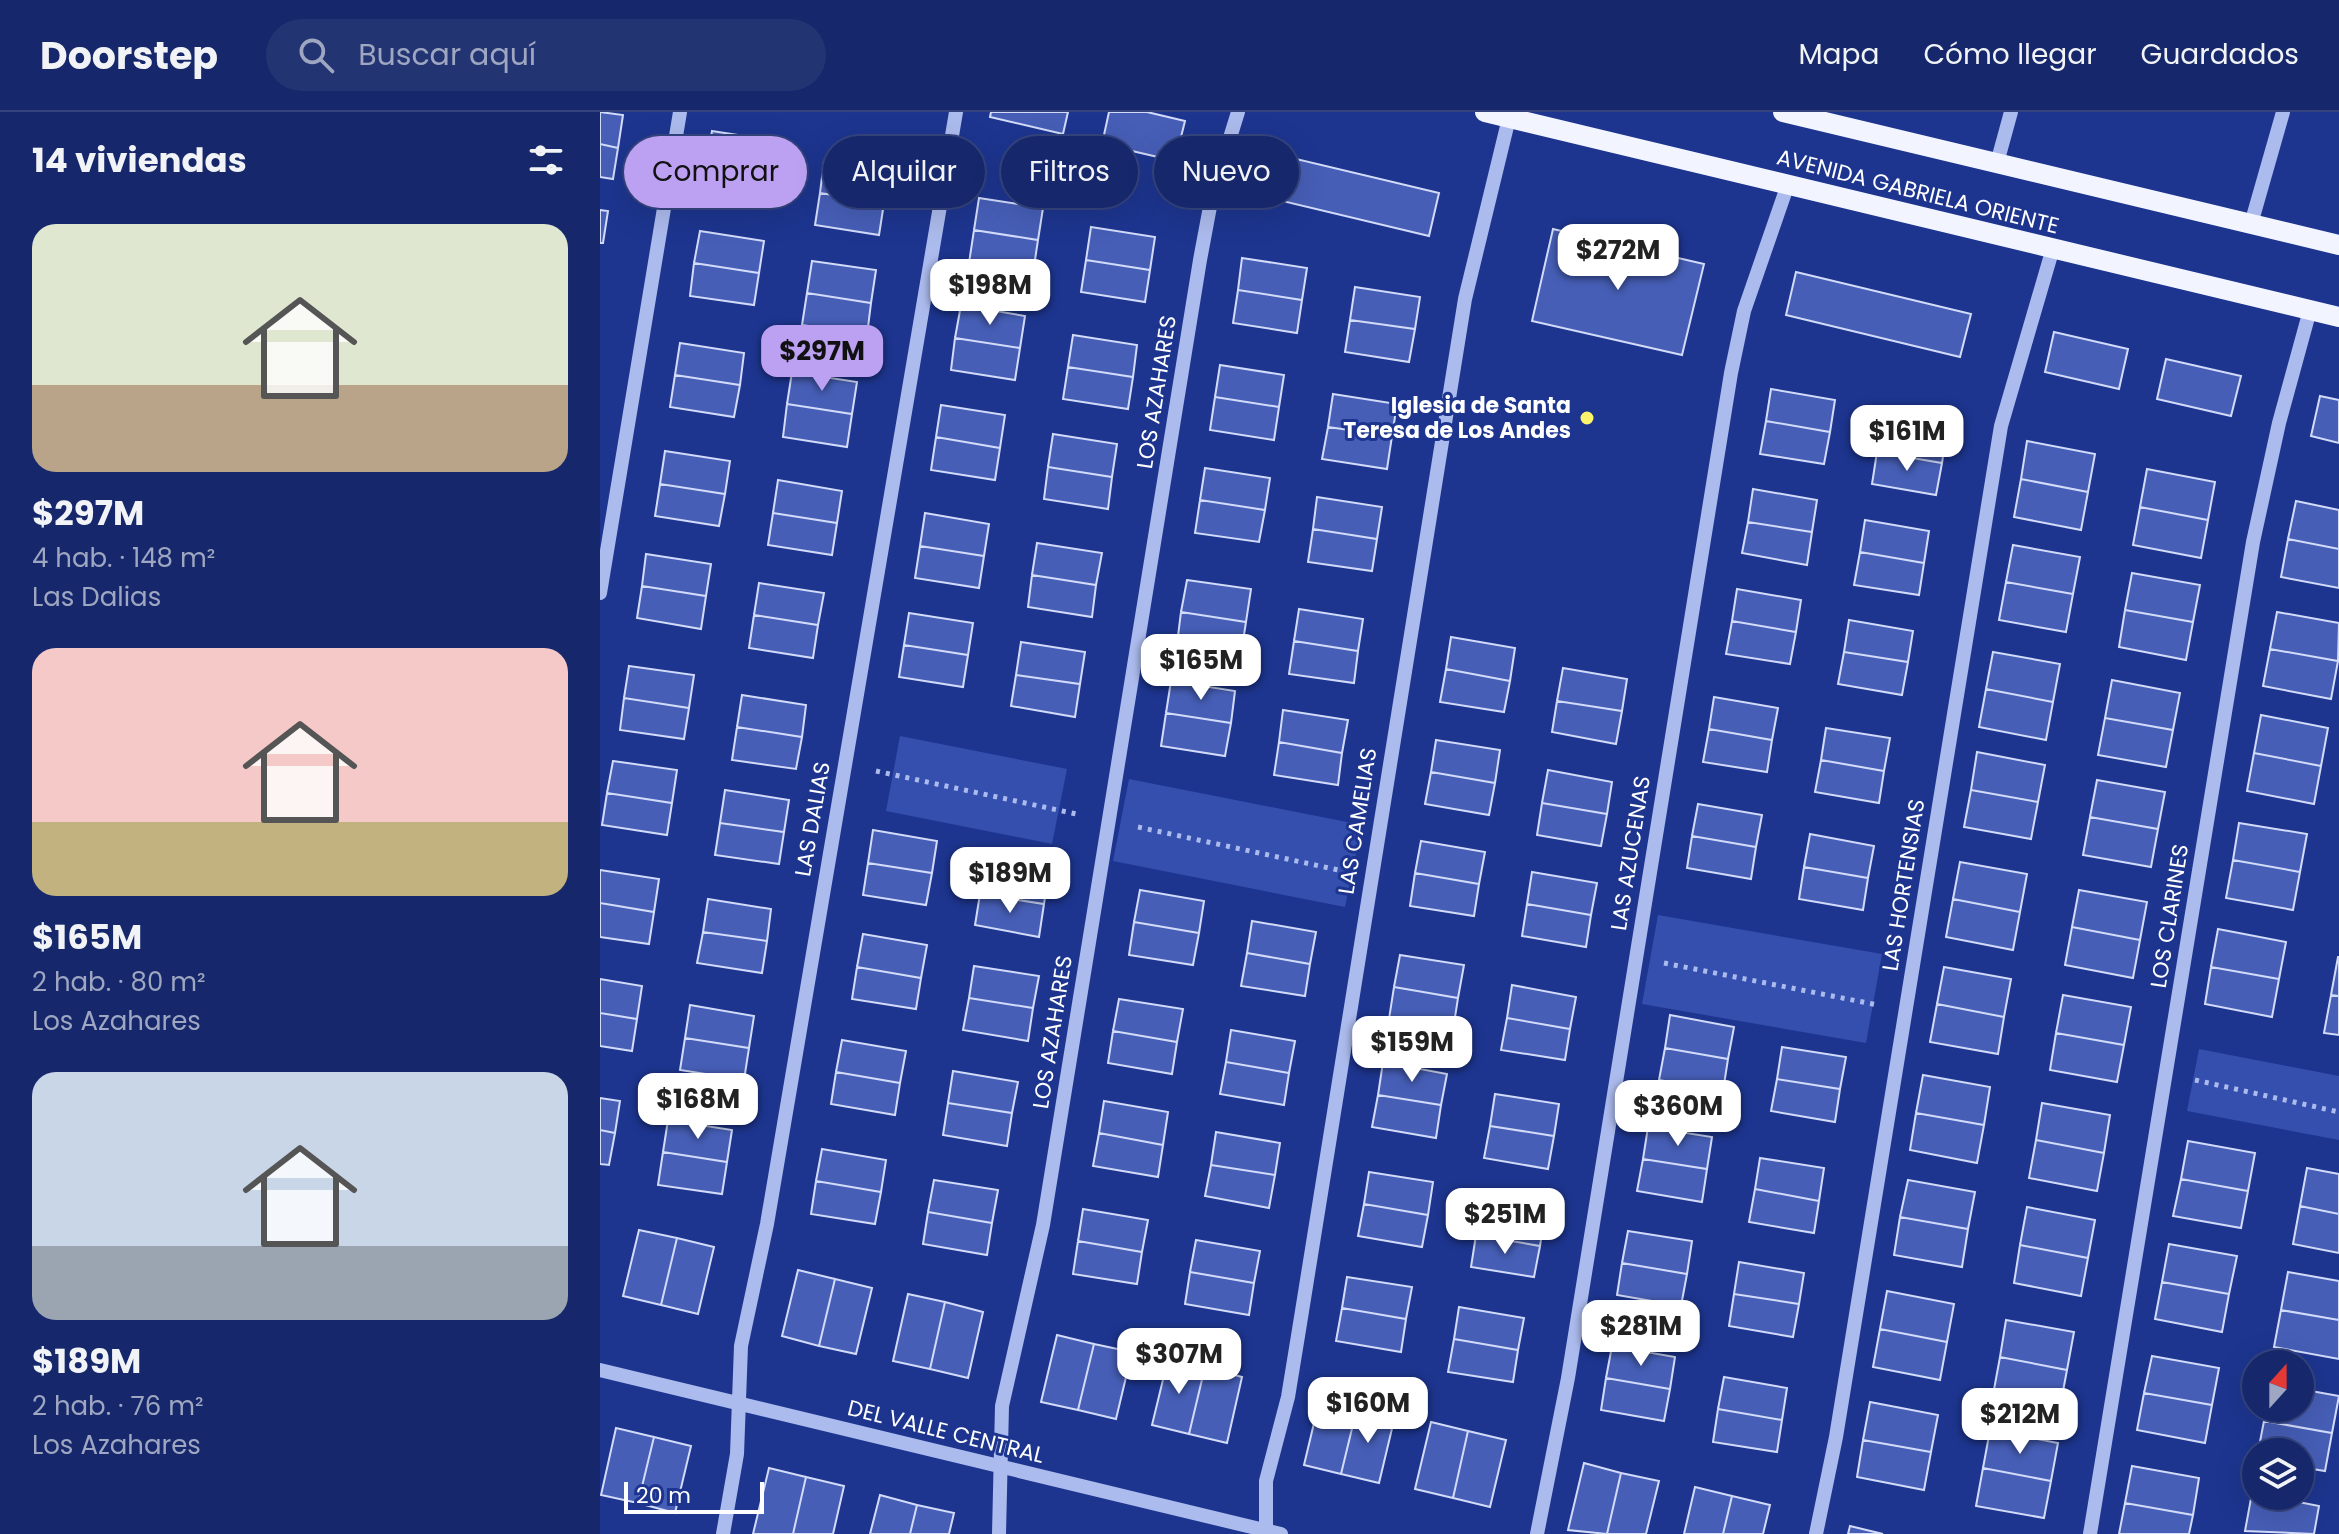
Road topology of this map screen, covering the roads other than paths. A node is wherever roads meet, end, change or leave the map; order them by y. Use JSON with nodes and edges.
{"nodes":[{"id":1,"x":680,"y":112,"type":"edge"},
{"id":2,"x":956,"y":112,"type":"edge"},
{"id":3,"x":1238,"y":112,"type":"edge"},
{"id":4,"x":1485,"y":112,"type":"edge"},
{"id":5,"x":1783,"y":112,"type":"edge"},
{"id":6,"x":2011,"y":112,"type":"edge"},
{"id":7,"x":2283,"y":112,"type":"edge"},
{"id":8,"x":1509,"y":118,"type":"junction"},
{"id":9,"x":1997,"y":163,"type":"junction"},
{"id":10,"x":1788,"y":184,"type":"junction"},
{"id":11,"x":2251,"y":224,"type":"junction"},
{"id":12,"x":2339,"y":245,"type":"edge"},
{"id":13,"x":2053,"y":248,"type":"junction"},
{"id":14,"x":2310,"y":310,"type":"junction"},
{"id":15,"x":2339,"y":317,"type":"edge"},
{"id":16,"x":600,"y":593,"type":"edge"},
{"id":17,"x":600,"y":1370,"type":"edge"},
{"id":18,"x":739,"y":1403,"type":"junction"},
{"id":19,"x":1002,"y":1467,"type":"junction"},
{"id":20,"x":1266,"y":1532,"type":"edge"},
{"id":21,"x":723,"y":1534,"type":"edge"},
{"id":22,"x":999,"y":1534,"type":"edge"},
{"id":23,"x":1281,"y":1534,"type":"edge"},
{"id":24,"x":1537,"y":1534,"type":"edge"},
{"id":25,"x":1816,"y":1534,"type":"edge"},
{"id":26,"x":2090,"y":1534,"type":"edge"}],
"edges":[{"from":1,"to":16,"type":"street"},
{"from":2,"to":18,"type":"street","name":"LAS DALIAS"},
{"from":3,"to":19,"type":"street","name":"LOS AZAHARES"},
{"from":4,"to":8,"type":"main road","name":"AVENIDA GABRIELA ORIENTE"},
{"from":5,"to":9,"type":"main road","name":"AVENIDA GABRIELA ORIENTE"},
{"from":6,"to":9,"type":"street"},
{"from":7,"to":11,"type":"street"},
{"from":8,"to":10,"type":"main road","name":"AVENIDA GABRIELA ORIENTE"},
{"from":8,"to":20,"type":"street","name":"LAS CAMELIAS"},
{"from":9,"to":11,"type":"main road","name":"AVENIDA GABRIELA ORIENTE"},
{"from":10,"to":13,"type":"main road","name":"AVENIDA GABRIELA ORIENTE"},
{"from":10,"to":24,"type":"street","name":"LAS AZUCENAS"},
{"from":11,"to":12,"type":"main road","name":"AVENIDA GABRIELA ORIENTE"},
{"from":13,"to":14,"type":"main road","name":"AVENIDA GABRIELA ORIENTE"},
{"from":13,"to":25,"type":"street","name":"LAS HORTENSIAS"},
{"from":14,"to":15,"type":"main road","name":"AVENIDA GABRIELA ORIENTE"},
{"from":14,"to":26,"type":"street","name":"LOS CLARINES"},
{"from":17,"to":18,"type":"street","name":"DEL VALLE CENTRAL"},
{"from":18,"to":19,"type":"street","name":"DEL VALLE CENTRAL"},
{"from":18,"to":21,"type":"street","name":"LAS DALIAS"},
{"from":19,"to":20,"type":"street","name":"DEL VALLE CENTRAL"},
{"from":19,"to":22,"type":"street","name":"LOS AZAHARES"},
{"from":20,"to":23,"type":"street","name":"DEL VALLE CENTRAL"}]}
